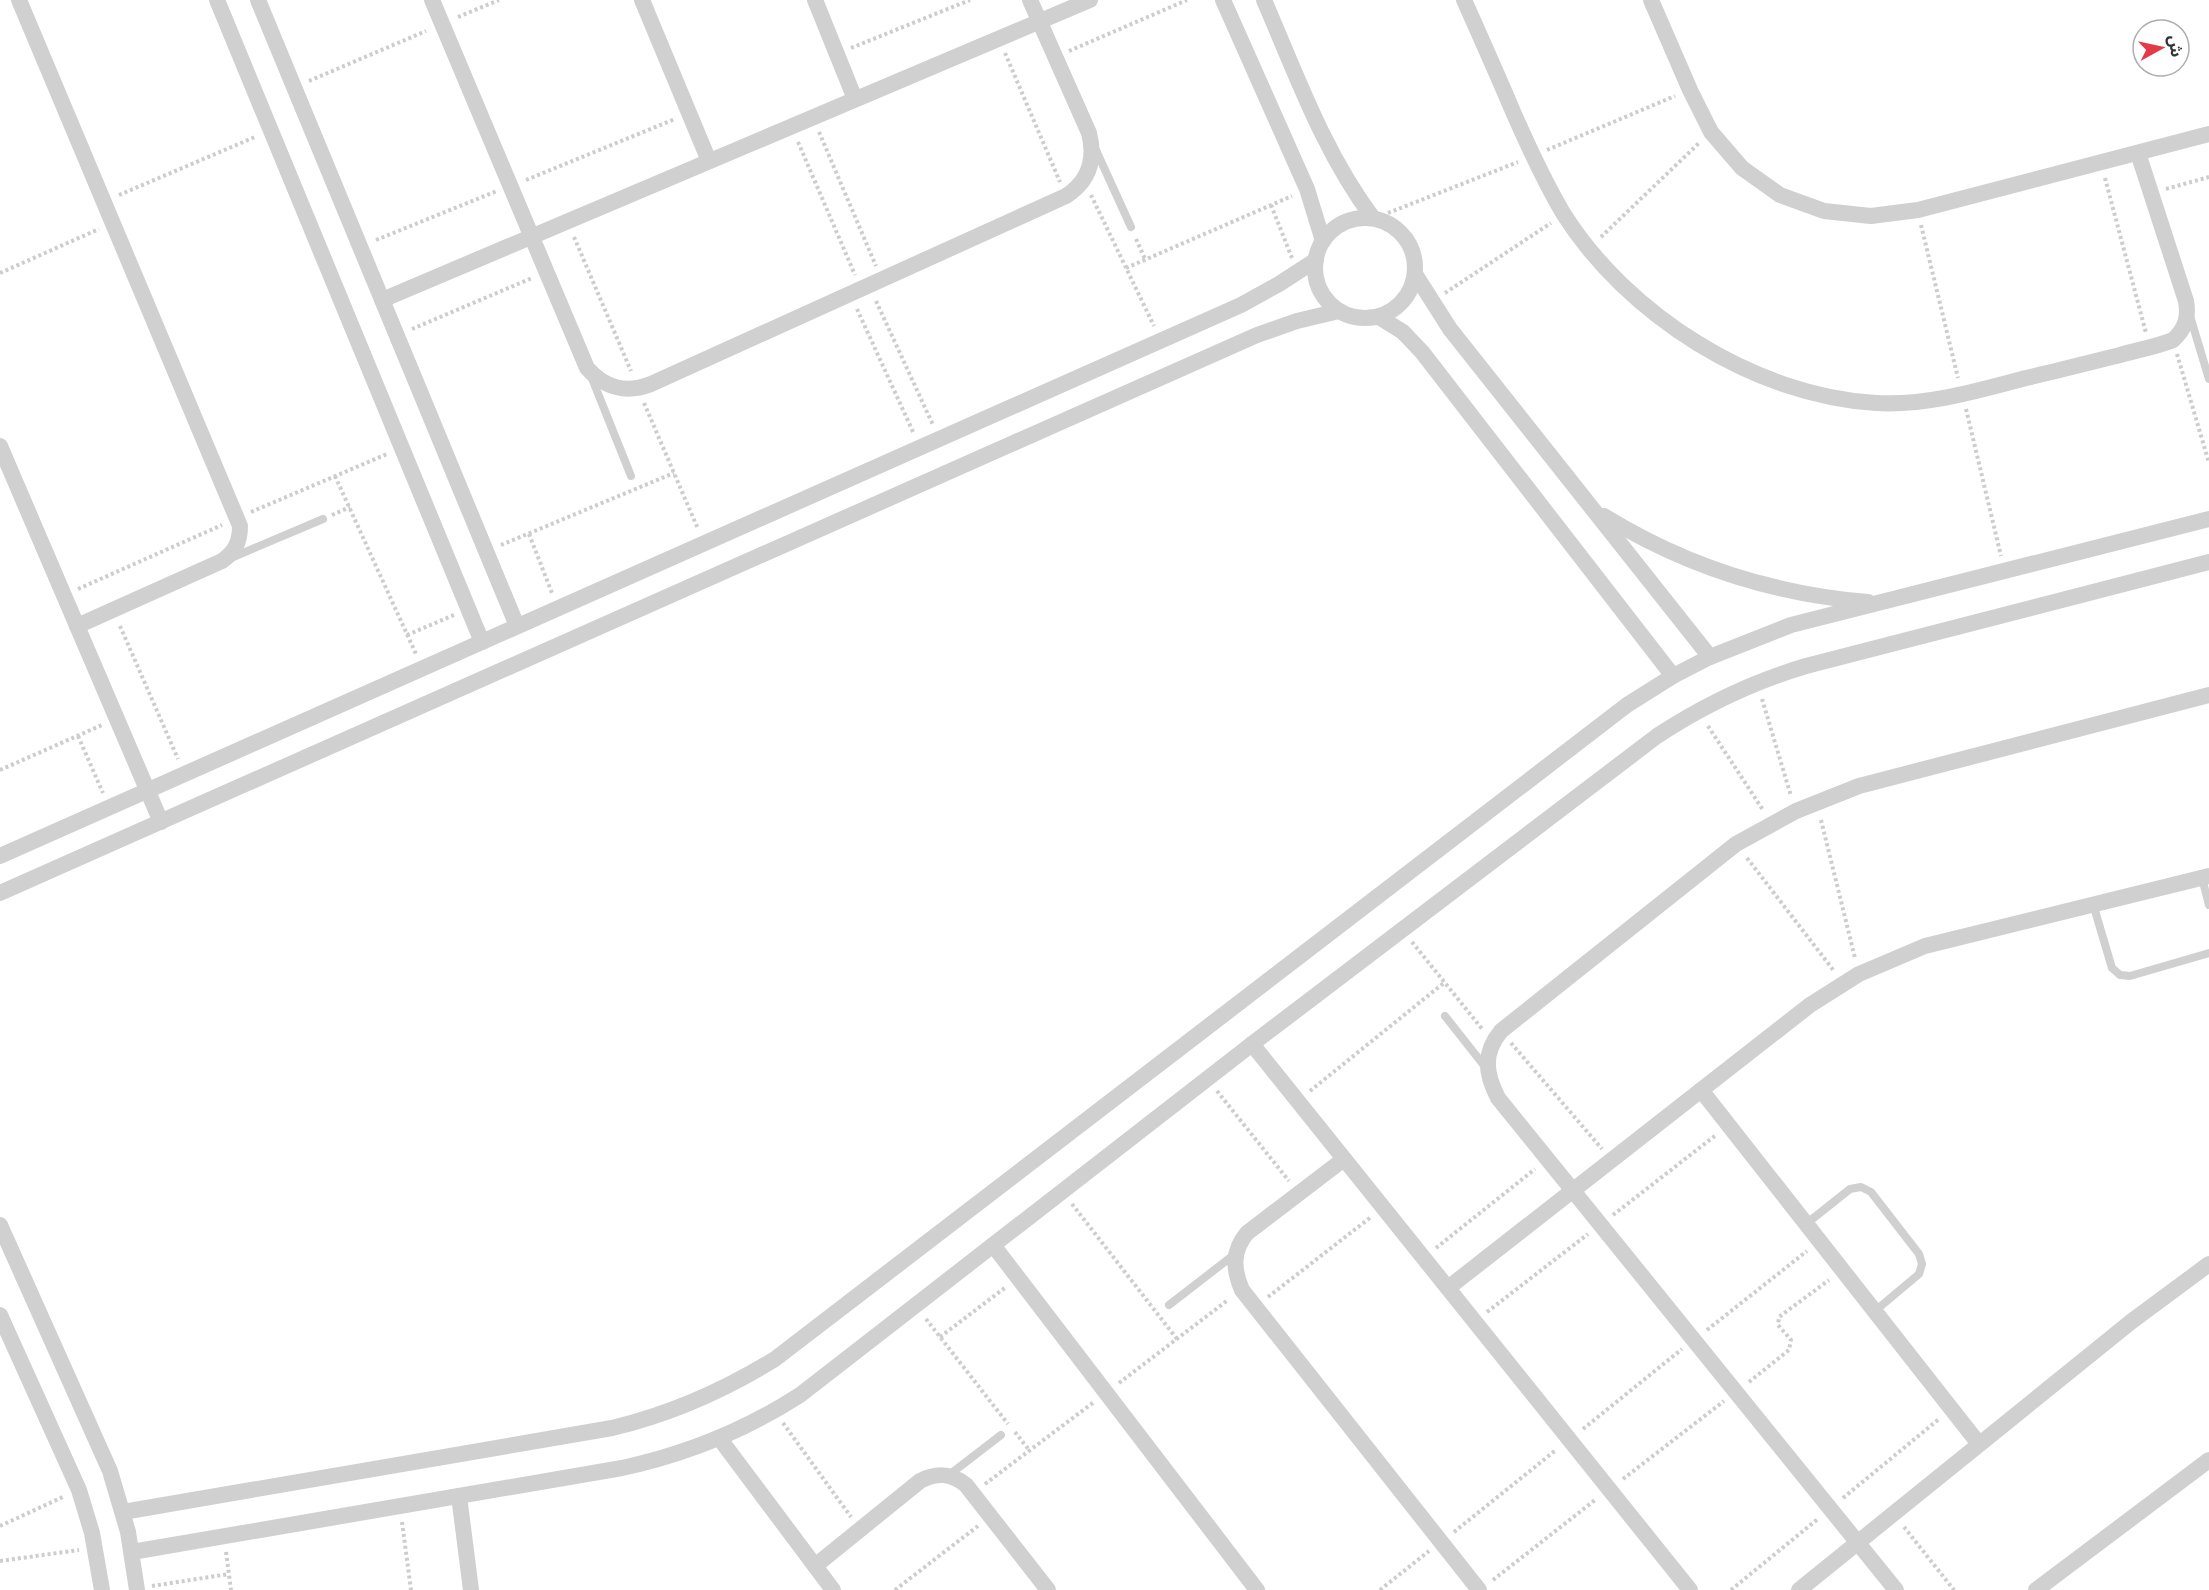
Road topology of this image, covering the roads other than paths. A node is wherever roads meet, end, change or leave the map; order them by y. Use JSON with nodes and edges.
{"nodes":[{"id":1,"x":19,"y":0,"type":"edge"},
{"id":2,"x":217,"y":0,"type":"edge"},
{"id":3,"x":258,"y":0,"type":"edge"},
{"id":4,"x":432,"y":0,"type":"edge"},
{"id":5,"x":642,"y":0,"type":"edge"},
{"id":6,"x":815,"y":0,"type":"edge"},
{"id":7,"x":1030,"y":0,"type":"edge"},
{"id":8,"x":1090,"y":0,"type":"edge"},
{"id":9,"x":1223,"y":0,"type":"edge"},
{"id":10,"x":1264,"y":0,"type":"edge"},
{"id":11,"x":1464,"y":0,"type":"edge"},
{"id":12,"x":1651,"y":0,"type":"edge"},
{"id":13,"x":1040,"y":21,"type":"junction"},
{"id":14,"x":855,"y":99,"type":"junction"},
{"id":15,"x":1089,"y":134,"type":"junction"},
{"id":16,"x":2209,"y":134,"type":"edge"},
{"id":17,"x":2138,"y":153,"type":"junction"},
{"id":18,"x":709,"y":161,"type":"junction"},
{"id":19,"x":1373,"y":218,"type":"junction"},
{"id":20,"x":1131,"y":227,"type":"road end"},
{"id":21,"x":532,"y":236,"type":"junction"},
{"id":22,"x":1323,"y":242,"type":"junction"},
{"id":23,"x":1316,"y":260,"type":"junction"},
{"id":24,"x":1415,"y":274,"type":"junction"},
{"id":25,"x":382,"y":300,"type":"junction"},
{"id":26,"x":2188,"y":310,"type":"junction"},
{"id":27,"x":1339,"y":311,"type":"junction"},
{"id":28,"x":1379,"y":317,"type":"junction"},
{"id":29,"x":587,"y":368,"type":"junction"},
{"id":30,"x":2209,"y":379,"type":"edge"},
{"id":31,"x":1,"y":450,"type":"edge"},
{"id":32,"x":631,"y":476,"type":"dead end"},
{"id":33,"x":1593,"y":510,"type":"junction"},
{"id":34,"x":323,"y":519,"type":"dead end"},
{"id":35,"x":2209,"y":519,"type":"edge"},
{"id":36,"x":222,"y":561,"type":"junction"},
{"id":37,"x":2209,"y":562,"type":"edge"},
{"id":38,"x":1881,"y":603,"type":"junction"},
{"id":39,"x":77,"y":626,"type":"junction"},
{"id":40,"x":517,"y":626,"type":"junction"},
{"id":41,"x":482,"y":642,"type":"junction"},
{"id":42,"x":1710,"y":657,"type":"junction"},
{"id":43,"x":1673,"y":676,"type":"junction"},
{"id":44,"x":2209,"y":695,"type":"edge"},
{"id":45,"x":148,"y":790,"type":"junction"},
{"id":46,"x":161,"y":822,"type":"junction"},
{"id":47,"x":0,"y":856,"type":"edge"},
{"id":48,"x":2206,"y":877,"type":"edge"},
{"id":49,"x":0,"y":893,"type":"edge"},
{"id":50,"x":2093,"y":904,"type":"junction"},
{"id":51,"x":2209,"y":905,"type":"edge"},
{"id":52,"x":2209,"y":953,"type":"edge"},
{"id":53,"x":1445,"y":1016,"type":"dead end"},
{"id":54,"x":1252,"y":1044,"type":"junction"},
{"id":55,"x":1488,"y":1071,"type":"junction"},
{"id":56,"x":1701,"y":1090,"type":"junction"},
{"id":57,"x":1344,"y":1159,"type":"junction"},
{"id":58,"x":1572,"y":1190,"type":"junction"},
{"id":59,"x":1806,"y":1224,"type":"junction"},
{"id":60,"x":0,"y":1225,"type":"edge"},
{"id":61,"x":993,"y":1245,"type":"junction"},
{"id":62,"x":1235,"y":1254,"type":"junction"},
{"id":63,"x":2209,"y":1264,"type":"edge"},
{"id":64,"x":1448,"y":1288,"type":"junction"},
{"id":65,"x":1169,"y":1305,"type":"dead end"},
{"id":66,"x":1875,"y":1311,"type":"junction"},
{"id":67,"x":0,"y":1315,"type":"edge"},
{"id":68,"x":1001,"y":1435,"type":"dead end"},
{"id":69,"x":720,"y":1439,"type":"junction"},
{"id":70,"x":1979,"y":1444,"type":"junction"},
{"id":71,"x":2209,"y":1460,"type":"edge"},
{"id":72,"x":949,"y":1475,"type":"junction"},
{"id":73,"x":459,"y":1496,"type":"junction"},
{"id":74,"x":123,"y":1512,"type":"junction"},
{"id":75,"x":1858,"y":1542,"type":"junction"},
{"id":76,"x":132,"y":1552,"type":"junction"},
{"id":77,"x":815,"y":1566,"type":"junction"},
{"id":78,"x":1484,"y":1586,"type":"edge"},
{"id":79,"x":137,"y":1589,"type":"edge"},
{"id":80,"x":102,"y":1590,"type":"edge"},
{"id":81,"x":471,"y":1590,"type":"edge"},
{"id":82,"x":833,"y":1590,"type":"edge"},
{"id":83,"x":1048,"y":1590,"type":"edge"},
{"id":84,"x":1257,"y":1590,"type":"edge"},
{"id":85,"x":1690,"y":1590,"type":"edge"},
{"id":86,"x":1799,"y":1590,"type":"edge"},
{"id":87,"x":1896,"y":1590,"type":"edge"},
{"id":88,"x":2036,"y":1590,"type":"edge"}],
"edges":[{"from":1,"to":36,"type":"street"},
{"from":2,"to":41,"type":"street"},
{"from":3,"to":25,"type":"street"},
{"from":4,"to":21,"type":"street"},
{"from":5,"to":18,"type":"street"},
{"from":6,"to":14,"type":"street"},
{"from":7,"to":13,"type":"street"},
{"from":8,"to":13,"type":"street"},
{"from":9,"to":22,"type":"street"},
{"from":10,"to":19,"type":"street"},
{"from":11,"to":26,"type":"street"},
{"from":12,"to":17,"type":"street"},
{"from":13,"to":14,"type":"street"},
{"from":13,"to":15,"type":"street"},
{"from":14,"to":18,"type":"street"},
{"from":15,"to":20,"type":"lane"},
{"from":15,"to":29,"type":"street"},
{"from":16,"to":17,"type":"street"},
{"from":17,"to":26,"type":"street"},
{"from":18,"to":21,"type":"street"},
{"from":19,"to":22,"type":"street"},
{"from":19,"to":24,"type":"street"},
{"from":21,"to":25,"type":"street"},
{"from":21,"to":29,"type":"street"},
{"from":22,"to":23,"type":"street"},
{"from":23,"to":27,"type":"street"},
{"from":23,"to":40,"type":"street"},
{"from":24,"to":28,"type":"street"},
{"from":24,"to":33,"type":"street"},
{"from":25,"to":40,"type":"street"},
{"from":26,"to":30,"type":"lane"},
{"from":27,"to":28,"type":"street"},
{"from":27,"to":46,"type":"street"},
{"from":28,"to":43,"type":"street"},
{"from":29,"to":32,"type":"lane"},
{"from":31,"to":39,"type":"street"},
{"from":33,"to":38,"type":"street"},
{"from":33,"to":42,"type":"street"},
{"from":34,"to":36,"type":"lane"},
{"from":35,"to":38,"type":"street"},
{"from":36,"to":39,"type":"street"},
{"from":37,"to":54,"type":"street"},
{"from":38,"to":42,"type":"street"},
{"from":39,"to":45,"type":"street"},
{"from":40,"to":41,"type":"street"},
{"from":41,"to":45,"type":"street"},
{"from":42,"to":43,"type":"street"},
{"from":43,"to":74,"type":"street"},
{"from":44,"to":55,"type":"street"},
{"from":45,"to":46,"type":"street"},
{"from":45,"to":47,"type":"street"},
{"from":46,"to":49,"type":"street"},
{"from":48,"to":50,"type":"street"},
{"from":48,"to":51,"type":"lane"},
{"from":50,"to":52,"type":"lane"},
{"from":50,"to":56,"type":"street"},
{"from":53,"to":55,"type":"lane"},
{"from":54,"to":57,"type":"street"},
{"from":54,"to":61,"type":"street"},
{"from":55,"to":58,"type":"street"},
{"from":56,"to":58,"type":"street"},
{"from":56,"to":59,"type":"street"},
{"from":57,"to":62,"type":"street"},
{"from":57,"to":64,"type":"street"},
{"from":58,"to":64,"type":"street"},
{"from":58,"to":75,"type":"street"},
{"from":59,"to":66,"type":"street"},
{"from":59,"to":66,"type":"lane"},
{"from":60,"to":74,"type":"street"},
{"from":61,"to":69,"type":"street"},
{"from":61,"to":84,"type":"street"},
{"from":62,"to":65,"type":"lane"},
{"from":62,"to":78,"type":"street"},
{"from":63,"to":70,"type":"street"},
{"from":64,"to":85,"type":"street"},
{"from":66,"to":70,"type":"street"},
{"from":67,"to":80,"type":"street"},
{"from":68,"to":72,"type":"lane"},
{"from":69,"to":73,"type":"street"},
{"from":69,"to":77,"type":"street"},
{"from":70,"to":75,"type":"street"},
{"from":71,"to":88,"type":"street"},
{"from":72,"to":77,"type":"street"},
{"from":72,"to":83,"type":"street"},
{"from":73,"to":76,"type":"street"},
{"from":73,"to":81,"type":"street"},
{"from":74,"to":76,"type":"street"},
{"from":75,"to":86,"type":"street"},
{"from":75,"to":87,"type":"street"},
{"from":76,"to":79,"type":"street"},
{"from":77,"to":82,"type":"street"}]}
